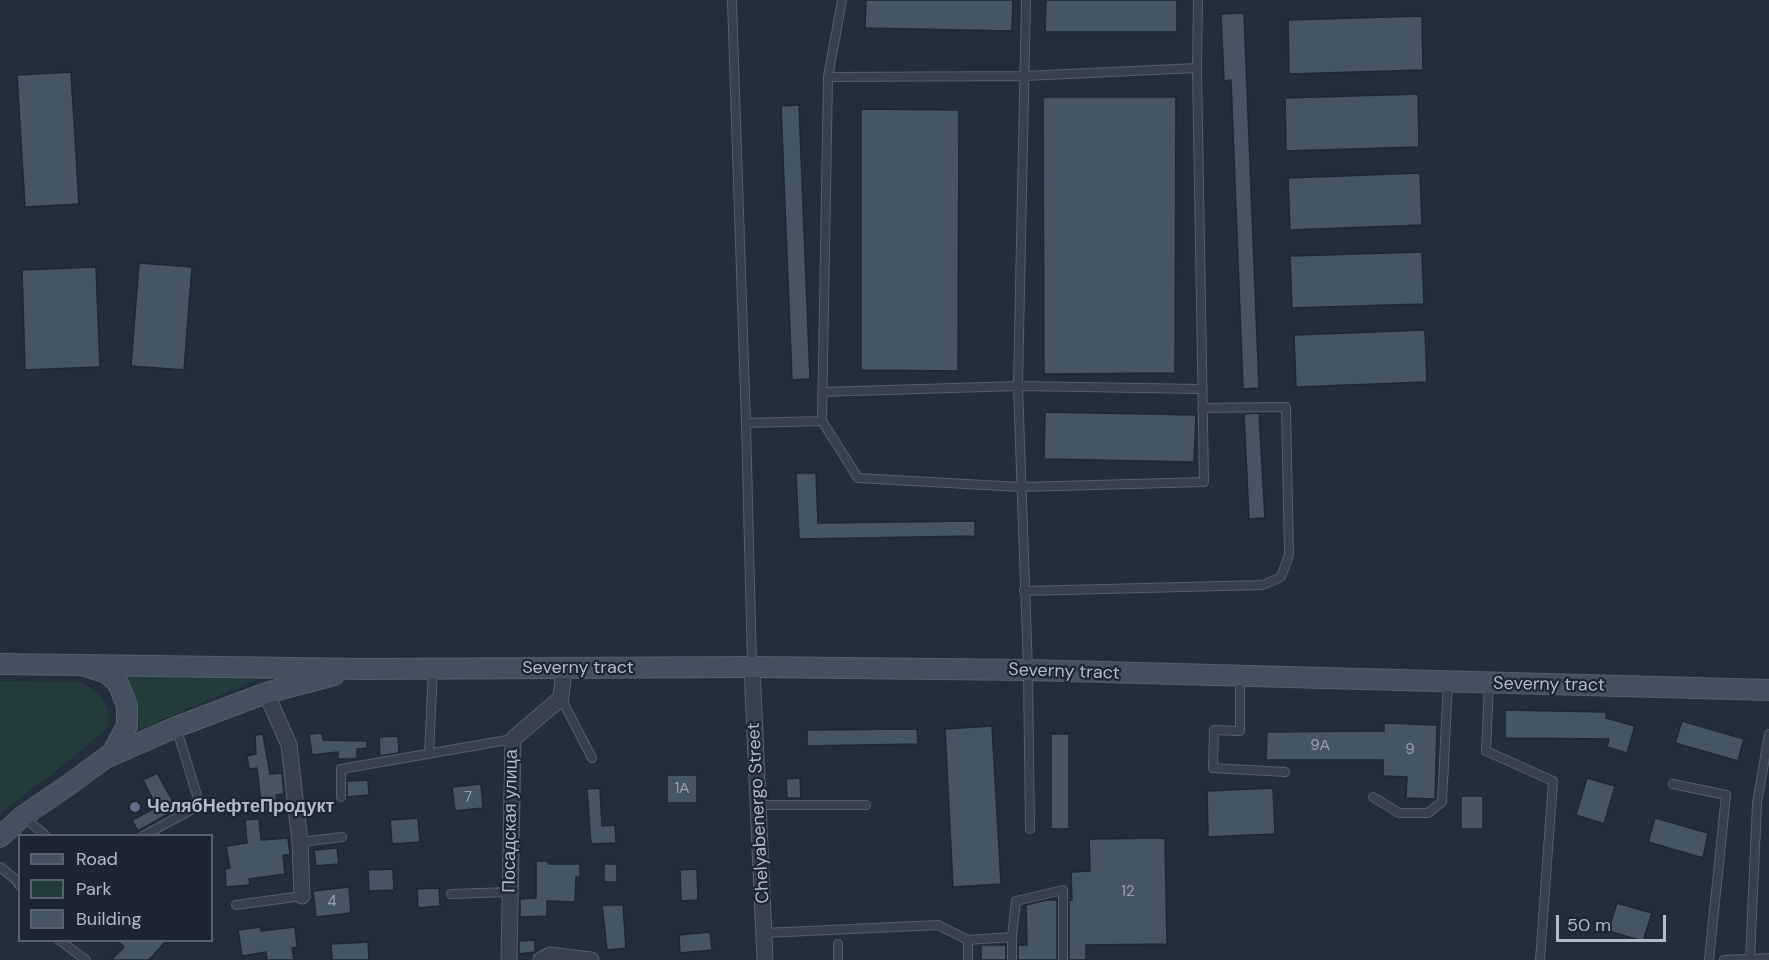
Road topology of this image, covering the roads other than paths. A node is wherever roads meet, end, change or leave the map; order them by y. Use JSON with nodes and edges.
{"nodes":[{"id":1,"x":732,"y":0,"type":"edge"},
{"id":2,"x":842,"y":0,"type":"edge"},
{"id":3,"x":1026,"y":0,"type":"edge"},
{"id":4,"x":1198,"y":0,"type":"edge"},
{"id":5,"x":1197,"y":68,"type":"junction"},
{"id":6,"x":1025,"y":76,"type":"junction"},
{"id":7,"x":828,"y":77,"type":"junction"},
{"id":8,"x":1018,"y":386,"type":"junction"},
{"id":9,"x":1202,"y":389,"type":"junction"},
{"id":10,"x":822,"y":392,"type":"junction"},
{"id":11,"x":1202,"y":408,"type":"junction"},
{"id":12,"x":822,"y":421,"type":"junction"},
{"id":13,"x":746,"y":423,"type":"junction"},
{"id":14,"x":1022,"y":487,"type":"junction"},
{"id":15,"x":1024,"y":591,"type":"junction"},
{"id":16,"x":0,"y":664,"type":"edge"},
{"id":17,"x":81,"y":665,"type":"junction"},
{"id":18,"x":752,"y":667,"type":"junction"},
{"id":19,"x":433,"y":668,"type":"junction"},
{"id":20,"x":358,"y":669,"type":"junction"},
{"id":21,"x":564,"y":669,"type":"junction"},
{"id":22,"x":1028,"y":670,"type":"junction"},
{"id":23,"x":1240,"y":677,"type":"junction"},
{"id":24,"x":1448,"y":682,"type":"junction"},
{"id":25,"x":1489,"y":683,"type":"junction"},
{"id":26,"x":1769,"y":690,"type":"edge"},
{"id":27,"x":266,"y":693,"type":"junction"},
{"id":28,"x":561,"y":698,"type":"junction"},
{"id":29,"x":176,"y":726,"type":"junction"},
{"id":30,"x":1769,"y":734,"type":"edge"},
{"id":31,"x":513,"y":739,"type":"junction"},
{"id":32,"x":429,"y":754,"type":"junction"},
{"id":33,"x":106,"y":758,"type":"junction"},
{"id":34,"x":592,"y":758,"type":"dead end"},
{"id":35,"x":1286,"y":772,"type":"dead end"},
{"id":36,"x":1673,"y":784,"type":"dead end"},
{"id":37,"x":341,"y":797,"type":"dead end"},
{"id":38,"x":1373,"y":797,"type":"dead end"},
{"id":39,"x":758,"y":805,"type":"junction"},
{"id":40,"x":866,"y":805,"type":"dead end"},
{"id":41,"x":23,"y":816,"type":"junction"},
{"id":42,"x":1030,"y":829,"type":"dead end"},
{"id":43,"x":43,"y":834,"type":"edge"},
{"id":44,"x":147,"y":834,"type":"edge"},
{"id":45,"x":0,"y":837,"type":"edge"},
{"id":46,"x":342,"y":837,"type":"dead end"},
{"id":47,"x":300,"y":842,"type":"junction"},
{"id":48,"x":0,"y":867,"type":"edge"},
{"id":49,"x":18,"y":883,"type":"edge"},
{"id":50,"x":510,"y":891,"type":"junction"},
{"id":51,"x":451,"y":894,"type":"dead end"},
{"id":52,"x":302,"y":896,"type":"joint"},
{"id":53,"x":236,"y":904,"type":"dead end"},
{"id":54,"x":764,"y":933,"type":"junction"},
{"id":55,"x":1012,"y":937,"type":"junction"},
{"id":56,"x":968,"y":940,"type":"junction"},
{"id":57,"x":63,"y":942,"type":"edge"},
{"id":58,"x":838,"y":944,"type":"dead end"},
{"id":59,"x":1769,"y":958,"type":"edge"},
{"id":60,"x":1750,"y":959,"type":"edge"},
{"id":61,"x":86,"y":960,"type":"edge"},
{"id":62,"x":509,"y":960,"type":"edge"},
{"id":63,"x":541,"y":960,"type":"edge"},
{"id":64,"x":591,"y":960,"type":"edge"},
{"id":65,"x":765,"y":960,"type":"edge"},
{"id":66,"x":838,"y":960,"type":"edge"},
{"id":67,"x":968,"y":960,"type":"edge"},
{"id":68,"x":1012,"y":960,"type":"edge"},
{"id":69,"x":1063,"y":960,"type":"edge"},
{"id":70,"x":1540,"y":960,"type":"edge"},
{"id":71,"x":1709,"y":960,"type":"edge"},
{"id":72,"x":1724,"y":960,"type":"edge"}],
"edges":[{"from":1,"to":13,"type":"lane"},
{"from":2,"to":7,"type":"lane"},
{"from":3,"to":6,"type":"lane"},
{"from":4,"to":5,"type":"lane"},
{"from":5,"to":6,"type":"lane"},
{"from":5,"to":9,"type":"lane"},
{"from":6,"to":7,"type":"lane"},
{"from":6,"to":8,"type":"lane"},
{"from":7,"to":10,"type":"lane"},
{"from":8,"to":9,"type":"lane"},
{"from":8,"to":10,"type":"lane"},
{"from":8,"to":14,"type":"lane"},
{"from":9,"to":11,"type":"lane"},
{"from":10,"to":12,"type":"lane"},
{"from":11,"to":14,"type":"lane"},
{"from":11,"to":15,"type":"lane"},
{"from":12,"to":13,"type":"lane"},
{"from":12,"to":14,"type":"lane"},
{"from":13,"to":18,"type":"lane"},
{"from":14,"to":15,"type":"lane"},
{"from":15,"to":22,"type":"lane"},
{"from":16,"to":17,"type":"main road","name":"Severny tract"},
{"from":17,"to":20,"type":"main road","name":"Severny tract"},
{"from":17,"to":33,"type":"main road"},
{"from":18,"to":21,"type":"main road","name":"Severny tract"},
{"from":18,"to":22,"type":"main road","name":"Severny tract"},
{"from":18,"to":39,"type":"street","name":"Chelyabenergo Street"},
{"from":19,"to":20,"type":"main road","name":"Severny tract"},
{"from":19,"to":21,"type":"main road","name":"Severny tract"},
{"from":19,"to":32,"type":"lane"},
{"from":20,"to":27,"type":"main road","name":"Severny tract"},
{"from":21,"to":28,"type":"street"},
{"from":22,"to":23,"type":"main road","name":"Severny tract"},
{"from":22,"to":42,"type":"lane"},
{"from":23,"to":24,"type":"main road","name":"Severny tract"},
{"from":23,"to":35,"type":"lane"},
{"from":24,"to":25,"type":"main road","name":"Severny tract"},
{"from":24,"to":38,"type":"lane"},
{"from":25,"to":26,"type":"main road","name":"Severny tract"},
{"from":25,"to":70,"type":"lane"},
{"from":27,"to":29,"type":"main road","name":"Severny tract"},
{"from":27,"to":47,"type":"street"},
{"from":28,"to":31,"type":"street","name":"Посадская улица"},
{"from":28,"to":34,"type":"lane"},
{"from":29,"to":33,"type":"main road","name":"Severny tract"},
{"from":29,"to":44,"type":"lane"},
{"from":30,"to":60,"type":"lane"},
{"from":31,"to":32,"type":"lane"},
{"from":31,"to":50,"type":"street","name":"Посадская улица"},
{"from":32,"to":37,"type":"lane"},
{"from":33,"to":41,"type":"main road"},
{"from":36,"to":71,"type":"lane"},
{"from":39,"to":40,"type":"lane"},
{"from":39,"to":54,"type":"street","name":"Chelyabenergo Street"},
{"from":41,"to":43,"type":"lane"},
{"from":41,"to":45,"type":"main road"},
{"from":46,"to":47,"type":"lane"},
{"from":47,"to":52,"type":"street"},
{"from":48,"to":49,"type":"lane"},
{"from":50,"to":51,"type":"lane"},
{"from":50,"to":62,"type":"street","name":"Посадская улица"},
{"from":52,"to":53,"type":"lane"},
{"from":54,"to":56,"type":"lane"},
{"from":54,"to":65,"type":"street","name":"Chelyabenergo Street"},
{"from":55,"to":56,"type":"lane"},
{"from":55,"to":68,"type":"lane"},
{"from":55,"to":69,"type":"lane"},
{"from":56,"to":67,"type":"lane"},
{"from":57,"to":61,"type":"lane"},
{"from":58,"to":66,"type":"lane"},
{"from":59,"to":60,"type":"lane"},
{"from":60,"to":72,"type":"lane"},
{"from":63,"to":64,"type":"street"}]}
